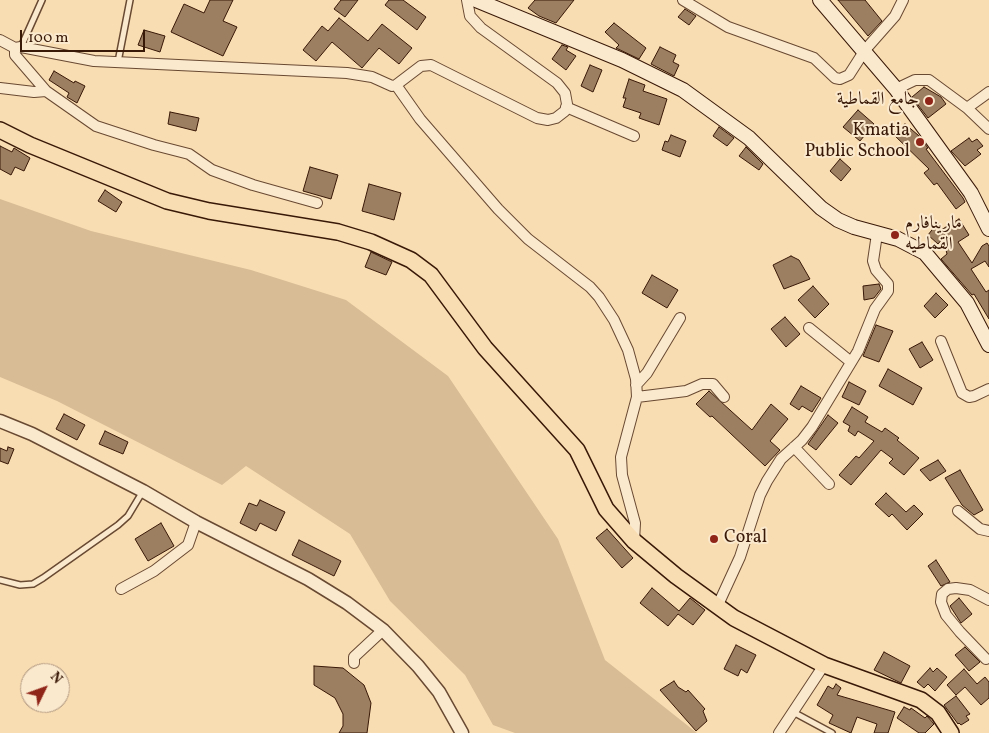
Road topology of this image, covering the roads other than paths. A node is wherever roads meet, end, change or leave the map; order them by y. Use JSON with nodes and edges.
{"nodes":[{"id":1,"x":42,"y":0,"type":"edge"},
{"id":2,"x":130,"y":0,"type":"edge"},
{"id":3,"x":467,"y":0,"type":"edge"},
{"id":4,"x":476,"y":0,"type":"edge"},
{"id":5,"x":684,"y":0,"type":"edge"},
{"id":6,"x":820,"y":0,"type":"edge"},
{"id":7,"x":903,"y":0,"type":"edge"},
{"id":8,"x":0,"y":40,"type":"edge"},
{"id":9,"x":18,"y":47,"type":"junction"},
{"id":10,"x":865,"y":50,"type":"junction"},
{"id":11,"x":118,"y":63,"type":"junction"},
{"id":12,"x":396,"y":85,"type":"junction"},
{"id":13,"x":0,"y":88,"type":"edge"},
{"id":14,"x":896,"y":89,"type":"junction"},
{"id":15,"x":46,"y":91,"type":"junction"},
{"id":16,"x":989,"y":92,"type":"edge"},
{"id":17,"x":566,"y":107,"type":"junction"},
{"id":18,"x":967,"y":108,"type":"junction"},
{"id":19,"x":989,"y":129,"type":"edge"},
{"id":20,"x":0,"y":130,"type":"edge"},
{"id":21,"x":634,"y":136,"type":"dead end"},
{"id":22,"x":317,"y":203,"type":"dead end"},
{"id":23,"x":989,"y":229,"type":"edge"},
{"id":24,"x":877,"y":234,"type":"junction"},
{"id":25,"x":680,"y":318,"type":"dead end"},
{"id":26,"x":809,"y":328,"type":"dead end"},
{"id":27,"x":941,"y":341,"type":"dead end"},
{"id":28,"x":989,"y":345,"type":"edge"},
{"id":29,"x":851,"y":362,"type":"junction"},
{"id":30,"x":636,"y":385,"type":"junction"},
{"id":31,"x":989,"y":390,"type":"edge"},
{"id":32,"x":637,"y":397,"type":"junction"},
{"id":33,"x":724,"y":397,"type":"dead end"},
{"id":34,"x":0,"y":421,"type":"edge"},
{"id":35,"x":794,"y":447,"type":"junction"},
{"id":36,"x":829,"y":484,"type":"dead end"},
{"id":37,"x":143,"y":491,"type":"junction"},
{"id":38,"x":958,"y":511,"type":"dead end"},
{"id":39,"x":196,"y":522,"type":"junction"},
{"id":40,"x":989,"y":531,"type":"edge"},
{"id":41,"x":634,"y":542,"type":"junction"},
{"id":42,"x":0,"y":580,"type":"edge"},
{"id":43,"x":121,"y":589,"type":"dead end"},
{"id":44,"x":989,"y":600,"type":"edge"},
{"id":45,"x":717,"y":607,"type":"junction"},
{"id":46,"x":383,"y":630,"type":"junction"},
{"id":47,"x":986,"y":659,"type":"dead end"},
{"id":48,"x":354,"y":663,"type":"dead end"},
{"id":49,"x":824,"y":666,"type":"junction"},
{"id":50,"x":792,"y":711,"type":"junction"},
{"id":51,"x":462,"y":733,"type":"edge"},
{"id":52,"x":779,"y":733,"type":"edge"},
{"id":53,"x":832,"y":733,"type":"edge"},
{"id":54,"x":950,"y":733,"type":"edge"}],
"edges":[{"from":1,"to":9,"type":"lane"},
{"from":2,"to":11,"type":"lane"},
{"from":3,"to":17,"type":"street"},
{"from":4,"to":24,"type":"main road"},
{"from":5,"to":10,"type":"street"},
{"from":6,"to":10,"type":"main road"},
{"from":7,"to":10,"type":"street"},
{"from":8,"to":9,"type":"street"},
{"from":9,"to":11,"type":"street"},
{"from":9,"to":15,"type":"street"},
{"from":10,"to":14,"type":"main road"},
{"from":11,"to":12,"type":"street"},
{"from":12,"to":17,"type":"street"},
{"from":12,"to":30,"type":"street"},
{"from":13,"to":15,"type":"street"},
{"from":14,"to":18,"type":"street"},
{"from":14,"to":23,"type":"main road"},
{"from":15,"to":22,"type":"street"},
{"from":16,"to":18,"type":"street"},
{"from":17,"to":21,"type":"street"},
{"from":18,"to":19,"type":"street"},
{"from":20,"to":41,"type":"main road"},
{"from":24,"to":28,"type":"main road"},
{"from":24,"to":29,"type":"street"},
{"from":25,"to":30,"type":"street"},
{"from":26,"to":29,"type":"street"},
{"from":27,"to":31,"type":"street"},
{"from":29,"to":35,"type":"street"},
{"from":30,"to":32,"type":"street"},
{"from":32,"to":33,"type":"street"},
{"from":32,"to":41,"type":"street"},
{"from":34,"to":37,"type":"street"},
{"from":35,"to":36,"type":"street"},
{"from":35,"to":45,"type":"street"},
{"from":37,"to":39,"type":"street"},
{"from":37,"to":42,"type":"lane"},
{"from":38,"to":40,"type":"street"},
{"from":39,"to":43,"type":"street"},
{"from":39,"to":46,"type":"street"},
{"from":41,"to":45,"type":"main road"},
{"from":44,"to":47,"type":"street"},
{"from":45,"to":49,"type":"main road"},
{"from":46,"to":48,"type":"street"},
{"from":46,"to":51,"type":"street"},
{"from":49,"to":50,"type":"street"},
{"from":49,"to":54,"type":"main road"},
{"from":50,"to":52,"type":"street"},
{"from":50,"to":53,"type":"lane"}]}
